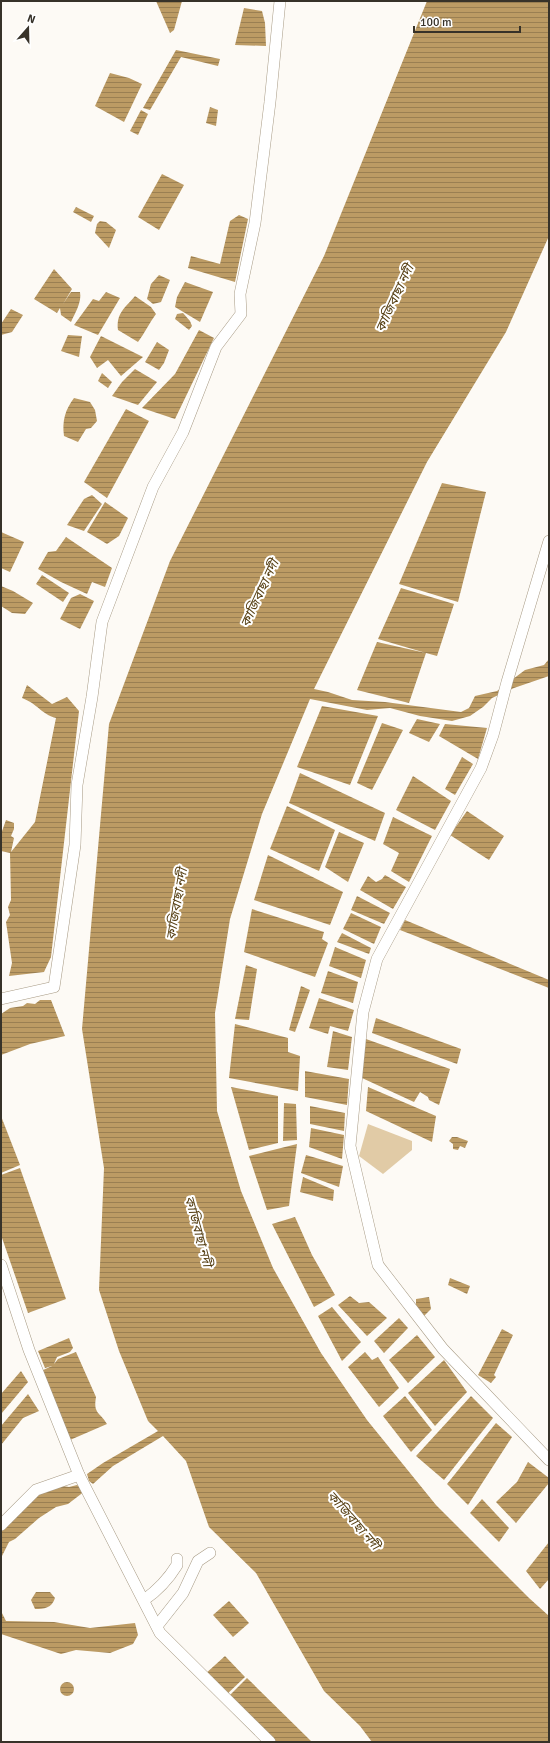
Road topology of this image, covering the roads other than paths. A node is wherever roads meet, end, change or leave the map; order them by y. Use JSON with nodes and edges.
{"nodes":[{"id":1,"x":280,"y":1,"type":"edge"},
{"id":2,"x":549,"y":542,"type":"edge"},
{"id":3,"x":1,"y":999,"type":"edge"},
{"id":4,"x":1,"y":1265,"type":"edge"},
{"id":5,"x":549,"y":1460,"type":"edge"},
{"id":6,"x":79,"y":1475,"type":"junction"},
{"id":7,"x":1,"y":1525,"type":"edge"},
{"id":8,"x":210,"y":1553,"type":"dead end"},
{"id":9,"x":176,"y":1558,"type":"dead end"},
{"id":10,"x":144,"y":1600,"type":"junction"},
{"id":11,"x":159,"y":1629,"type":"junction"},
{"id":12,"x":270,"y":1742,"type":"edge"}],
"edges":[{"from":1,"to":3,"type":"street"},
{"from":2,"to":5,"type":"street"},
{"from":4,"to":6,"type":"street"},
{"from":6,"to":7,"type":"street"},
{"from":6,"to":10,"type":"street"},
{"from":8,"to":11,"type":"street"},
{"from":9,"to":10,"type":"street"},
{"from":10,"to":11,"type":"street"},
{"from":11,"to":12,"type":"street"}]}
